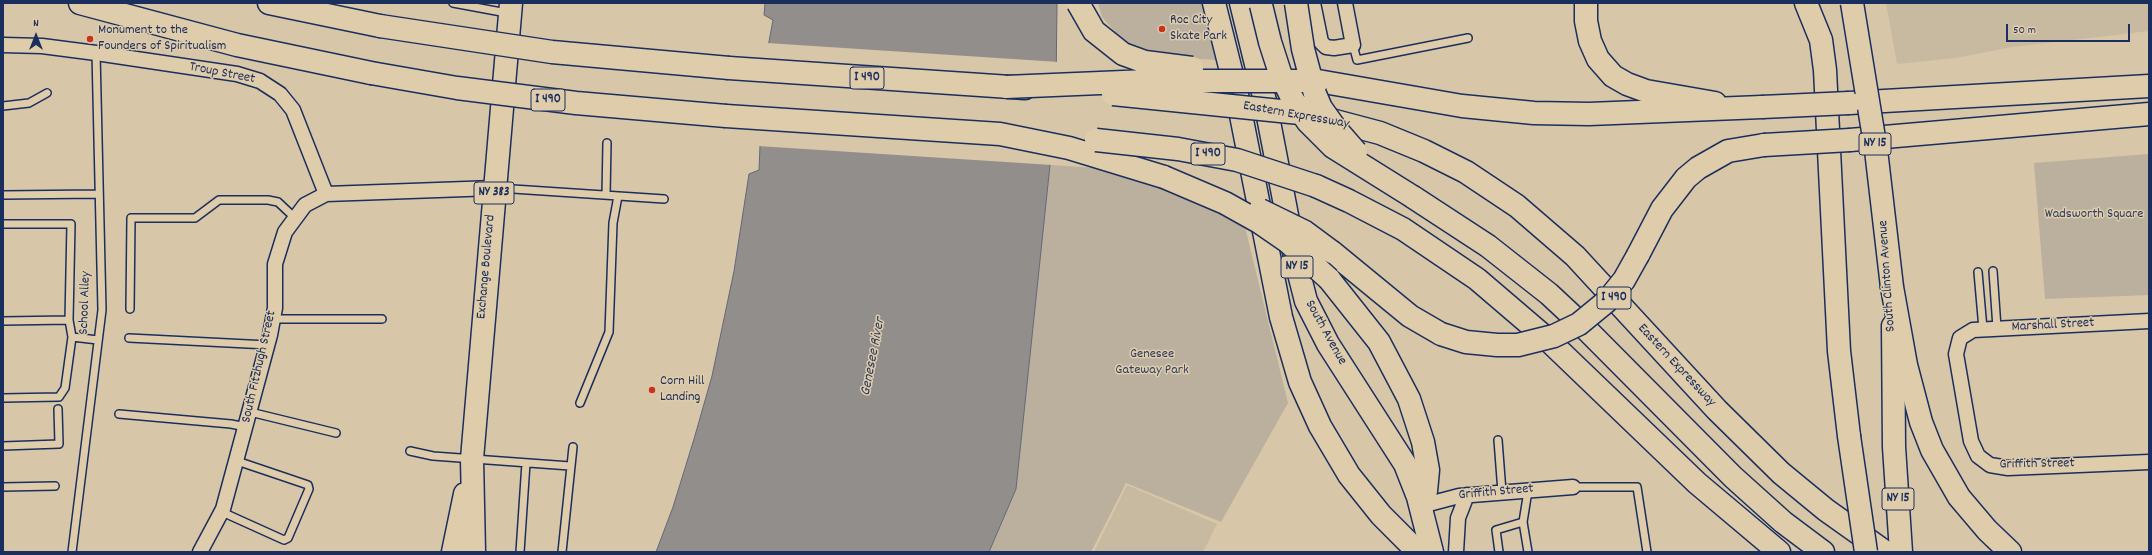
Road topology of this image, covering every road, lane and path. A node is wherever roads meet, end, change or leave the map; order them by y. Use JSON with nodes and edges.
{"nodes":[{"id":1,"x":80,"y":3,"type":"edge"},
{"id":2,"x":269,"y":3,"type":"edge"},
{"id":3,"x":453,"y":3,"type":"edge"},
{"id":4,"x":1078,"y":3,"type":"edge"},
{"id":5,"x":1214,"y":3,"type":"edge"},
{"id":6,"x":1241,"y":3,"type":"edge"},
{"id":7,"x":1261,"y":3,"type":"edge"},
{"id":8,"x":1296,"y":3,"type":"edge"},
{"id":9,"x":1313,"y":3,"type":"edge"},
{"id":10,"x":1345,"y":3,"type":"edge"},
{"id":11,"x":1586,"y":3,"type":"edge"},
{"id":12,"x":1806,"y":3,"type":"edge"},
{"id":13,"x":1852,"y":3,"type":"edge"},
{"id":14,"x":510,"y":8,"type":"edge"},
{"id":15,"x":1468,"y":38,"type":"dead end"},
{"id":16,"x":3,"y":45,"type":"edge"},
{"id":17,"x":1353,"y":45,"type":"junction"},
{"id":18,"x":96,"y":53,"type":"junction"},
{"id":19,"x":2149,"y":74,"type":"edge"},
{"id":20,"x":1318,"y":81,"type":"junction"},
{"id":21,"x":2149,"y":86,"type":"edge"},
{"id":22,"x":1006,"y":87,"type":"junction"},
{"id":23,"x":46,"y":93,"type":"dead end"},
{"id":24,"x":1914,"y":99,"type":"junction"},
{"id":25,"x":3,"y":106,"type":"edge"},
{"id":26,"x":1762,"y":107,"type":"junction"},
{"id":27,"x":2149,"y":114,"type":"edge"},
{"id":28,"x":2149,"y":125,"type":"edge"},
{"id":29,"x":2003,"y":128,"type":"junction"},
{"id":30,"x":1000,"y":134,"type":"junction"},
{"id":31,"x":607,"y":143,"type":"dead end"},
{"id":32,"x":1164,"y":177,"type":"junction"},
{"id":33,"x":494,"y":188,"type":"junction"},
{"id":34,"x":99,"y":194,"type":"junction"},
{"id":35,"x":326,"y":194,"type":"junction"},
{"id":36,"x":3,"y":195,"type":"edge"},
{"id":37,"x":606,"y":195,"type":"junction"},
{"id":38,"x":618,"y":196,"type":"junction"},
{"id":39,"x":1413,"y":196,"type":"junction"},
{"id":40,"x":664,"y":199,"type":"dead end"},
{"id":41,"x":295,"y":218,"type":"junction"},
{"id":42,"x":3,"y":224,"type":"edge"},
{"id":43,"x":1994,"y":270,"type":"dead end"},
{"id":44,"x":1978,"y":272,"type":"dead end"},
{"id":45,"x":1892,"y":287,"type":"junction"},
{"id":46,"x":130,"y":309,"type":"dead end"},
{"id":47,"x":273,"y":319,"type":"junction"},
{"id":48,"x":382,"y":319,"type":"dead end"},
{"id":49,"x":69,"y":320,"type":"junction"},
{"id":50,"x":3,"y":321,"type":"edge"},
{"id":51,"x":2149,"y":321,"type":"edge"},
{"id":52,"x":1997,"y":328,"type":"junction"},
{"id":53,"x":1983,"y":329,"type":"junction"},
{"id":54,"x":72,"y":337,"type":"junction"},
{"id":55,"x":129,"y":338,"type":"dead end"},
{"id":56,"x":1960,"y":338,"type":"joint"},
{"id":57,"x":98,"y":340,"type":"junction"},
{"id":58,"x":268,"y":345,"type":"junction"},
{"id":59,"x":3,"y":398,"type":"edge"},
{"id":60,"x":580,"y":403,"type":"dead end"},
{"id":61,"x":58,"y":409,"type":"dead end"},
{"id":62,"x":250,"y":412,"type":"junction"},
{"id":63,"x":119,"y":414,"type":"dead end"},
{"id":64,"x":246,"y":427,"type":"junction"},
{"id":65,"x":336,"y":433,"type":"dead end"},
{"id":66,"x":1498,"y":440,"type":"dead end"},
{"id":67,"x":3,"y":446,"type":"edge"},
{"id":68,"x":573,"y":447,"type":"dead end"},
{"id":69,"x":410,"y":451,"type":"dead end"},
{"id":70,"x":472,"y":459,"type":"junction"},
{"id":71,"x":236,"y":461,"type":"junction"},
{"id":72,"x":2149,"y":462,"type":"edge"},
{"id":73,"x":526,"y":463,"type":"junction"},
{"id":74,"x":570,"y":466,"type":"junction"},
{"id":75,"x":55,"y":486,"type":"dead end"},
{"id":76,"x":3,"y":487,"type":"edge"},
{"id":77,"x":1573,"y":487,"type":"joint"},
{"id":78,"x":1528,"y":491,"type":"junction"},
{"id":79,"x":1502,"y":492,"type":"junction"},
{"id":80,"x":1467,"y":495,"type":"junction"},
{"id":81,"x":1421,"y":506,"type":"junction"},
{"id":82,"x":222,"y":512,"type":"junction"},
{"id":83,"x":1524,"y":522,"type":"junction"},
{"id":84,"x":1426,"y":546,"type":"edge"},
{"id":85,"x":72,"y":552,"type":"edge"},
{"id":86,"x":200,"y":552,"type":"edge"},
{"id":87,"x":453,"y":552,"type":"edge"},
{"id":88,"x":474,"y":552,"type":"edge"},
{"id":89,"x":520,"y":552,"type":"edge"},
{"id":90,"x":562,"y":552,"type":"edge"},
{"id":91,"x":1456,"y":552,"type":"edge"},
{"id":92,"x":1499,"y":552,"type":"edge"},
{"id":93,"x":1528,"y":552,"type":"edge"},
{"id":94,"x":1647,"y":552,"type":"edge"},
{"id":95,"x":1779,"y":552,"type":"edge"},
{"id":96,"x":1823,"y":552,"type":"edge"},
{"id":97,"x":1866,"y":552,"type":"edge"},
{"id":98,"x":1885,"y":552,"type":"edge"},
{"id":99,"x":1901,"y":552,"type":"edge"},
{"id":100,"x":2010,"y":552,"type":"edge"}],
"edges":[{"from":1,"to":30,"type":"main road","number":"I 490","bridge":true},
{"from":2,"to":22,"type":"main road","number":"I 490","bridge":true},
{"from":3,"to":14,"type":"lane"},
{"from":4,"to":20,"type":"main road","bridge":true},
{"from":5,"to":84,"type":"main road"},
{"from":6,"to":81,"type":"main road","name":"South Avenue","number":"NY 15"},
{"from":7,"to":39,"type":"main road","bridge":true},
{"from":8,"to":39,"type":"main road","bridge":true},
{"from":9,"to":17,"type":"street"},
{"from":10,"to":17,"type":"street"},
{"from":11,"to":26,"type":"main road"},
{"from":12,"to":97,"type":"main road","bridge":true},
{"from":13,"to":45,"type":"main road","name":"South Clinton Avenue","number":"NY 15","bridge":true},
{"from":14,"to":33,"type":"main road","name":"Exchange Boulevard","number":"NY 383"},
{"from":15,"to":17,"type":"lane"},
{"from":16,"to":18,"type":"street","name":"Troup Street"},
{"from":18,"to":34,"type":"lane","name":"School Alley"},
{"from":18,"to":35,"type":"street","name":"Troup Street"},
{"from":19,"to":24,"type":"main road"},
{"from":20,"to":22,"type":"main road","bridge":true},
{"from":20,"to":26,"type":"main road"},
{"from":21,"to":24,"type":"main road"},
{"from":22,"to":98,"type":"main road","name":"Eastern Expressway","number":"I 490","bridge":true},
{"from":23,"to":25,"type":"lane"},
{"from":24,"to":26,"type":"main road","bridge":true},
{"from":27,"to":29,"type":"main road"},
{"from":28,"to":29,"type":"main road"},
{"from":29,"to":32,"type":"main road","bridge":true},
{"from":30,"to":32,"type":"main road"},
{"from":30,"to":95,"type":"main road","number":"I 490","bridge":true},
{"from":31,"to":37,"type":"lane"},
{"from":32,"to":81,"type":"main road","bridge":true},
{"from":33,"to":35,"type":"street","name":"South Fitzhugh Street"},
{"from":33,"to":37,"type":"lane"},
{"from":33,"to":70,"type":"main road","name":"Exchange Boulevard","number":"NY 383"},
{"from":34,"to":36,"type":"lane"},
{"from":34,"to":57,"type":"lane","name":"School Alley"},
{"from":35,"to":41,"type":"street","name":"South Fitzhugh Street"},
{"from":37,"to":38,"type":"lane"},
{"from":38,"to":40,"type":"lane"},
{"from":38,"to":60,"type":"lane"},
{"from":39,"to":96,"type":"main road"},
{"from":41,"to":46,"type":"lane"},
{"from":41,"to":47,"type":"street","name":"South Fitzhugh Street"},
{"from":42,"to":49,"type":"lane"},
{"from":43,"to":52,"type":"lane"},
{"from":44,"to":53,"type":"lane"},
{"from":45,"to":99,"type":"main road","name":"South Clinton Avenue","number":"NY 15"},
{"from":45,"to":100,"type":"main road"},
{"from":47,"to":48,"type":"lane"},
{"from":47,"to":58,"type":"street","name":"South Fitzhugh Street"},
{"from":49,"to":50,"type":"lane"},
{"from":49,"to":54,"type":"lane"},
{"from":51,"to":52,"type":"street","name":"Marshall Street"},
{"from":52,"to":53,"type":"street","name":"Marshall Street"},
{"from":53,"to":56,"type":"street","name":"Marshall Street"},
{"from":54,"to":57,"type":"lane"},
{"from":54,"to":59,"type":"lane"},
{"from":55,"to":58,"type":"lane"},
{"from":56,"to":72,"type":"street","name":"Griffith Street"},
{"from":57,"to":85,"type":"lane","name":"School Alley"},
{"from":58,"to":62,"type":"street","name":"South Fitzhugh Street"},
{"from":61,"to":67,"type":"lane"},
{"from":62,"to":64,"type":"street","name":"South Fitzhugh Street"},
{"from":62,"to":65,"type":"lane"},
{"from":63,"to":64,"type":"lane"},
{"from":64,"to":71,"type":"street","name":"South Fitzhugh Street"},
{"from":66,"to":79,"type":"lane"},
{"from":68,"to":74,"type":"lane"},
{"from":69,"to":70,"type":"lane"},
{"from":70,"to":73,"type":"lane"},
{"from":70,"to":87,"type":"main road","name":"Exchange Boulevard","number":"NY 383"},
{"from":70,"to":88,"type":"main road","name":"Exchange Boulevard","number":"NY 383"},
{"from":71,"to":82,"type":"street","name":"South Fitzhugh Street"},
{"from":71,"to":82,"type":"lane"},
{"from":73,"to":74,"type":"lane"},
{"from":73,"to":89,"type":"lane"},
{"from":74,"to":90,"type":"lane"},
{"from":75,"to":76,"type":"lane"},
{"from":77,"to":78,"type":"street","name":"Griffith Street"},
{"from":77,"to":94,"type":"lane"},
{"from":78,"to":79,"type":"street","name":"Griffith Street"},
{"from":78,"to":83,"type":"lane"},
{"from":79,"to":80,"type":"street","name":"Griffith Street"},
{"from":80,"to":81,"type":"street","name":"Griffith Street"},
{"from":80,"to":91,"type":"street"},
{"from":81,"to":84,"type":"main road","name":"South Avenue","number":"NY 15"},
{"from":82,"to":86,"type":"street","name":"South Fitzhugh Street"},
{"from":83,"to":92,"type":"lane"},
{"from":83,"to":93,"type":"lane"}]}
